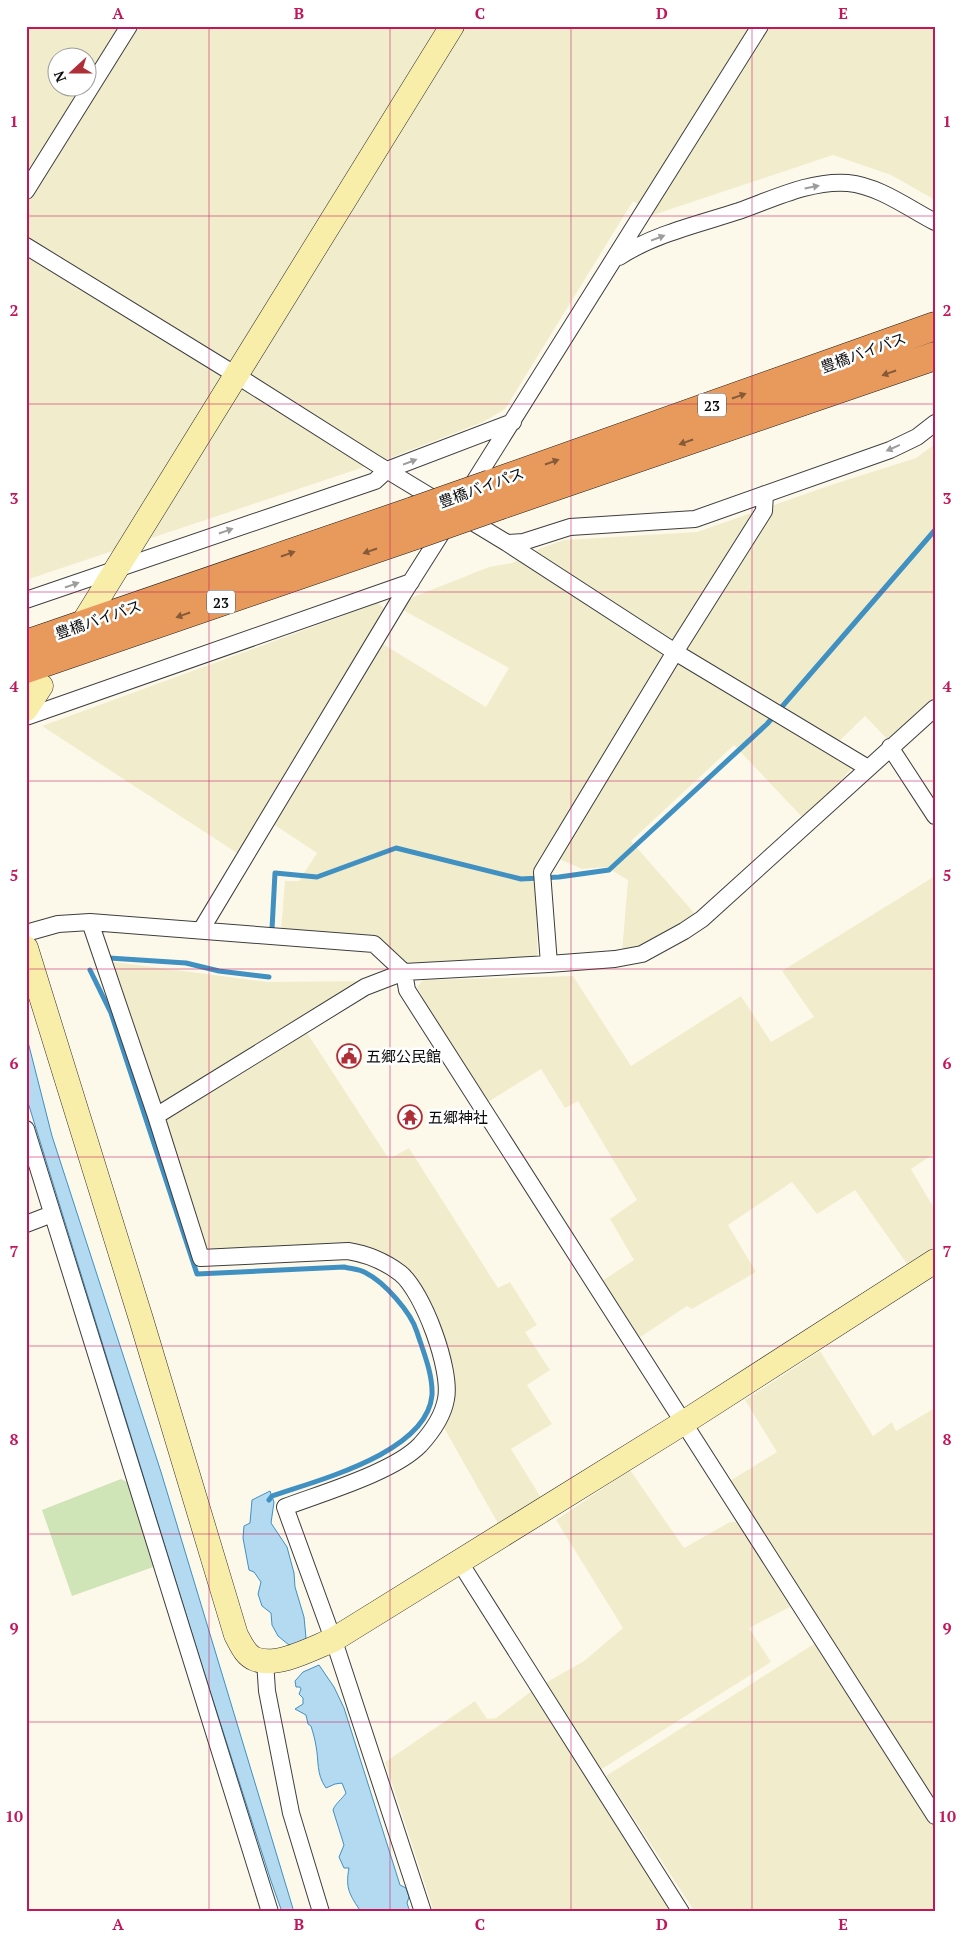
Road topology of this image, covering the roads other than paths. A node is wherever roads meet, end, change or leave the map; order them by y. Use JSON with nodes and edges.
{"nodes":[{"id":1,"x":129,"y":26,"type":"edge"},
{"id":2,"x":452,"y":26,"type":"edge"},
{"id":3,"x":760,"y":26,"type":"edge"},
{"id":4,"x":26,"y":191,"type":"edge"},
{"id":5,"x":935,"y":222,"type":"edge"},
{"id":6,"x":26,"y":246,"type":"edge"},
{"id":7,"x":615,"y":260,"type":"junction"},
{"id":8,"x":935,"y":326,"type":"edge"},
{"id":9,"x":935,"y":356,"type":"edge"},
{"id":10,"x":236,"y":374,"type":"junction"},
{"id":11,"x":514,"y":422,"type":"junction"},
{"id":12,"x":935,"y":423,"type":"edge"},
{"id":13,"x":387,"y":470,"type":"junction"},
{"id":14,"x":765,"y":494,"type":"junction"},
{"id":15,"x":495,"y":495,"type":"junction"},
{"id":16,"x":455,"y":511,"type":"junction"},
{"id":17,"x":414,"y":523,"type":"junction"},
{"id":18,"x":507,"y":543,"type":"junction"},
{"id":19,"x":114,"y":571,"type":"junction"},
{"id":20,"x":411,"y":582,"type":"junction"},
{"id":21,"x":26,"y":600,"type":"edge"},
{"id":22,"x":86,"y":618,"type":"dead end"},
{"id":23,"x":26,"y":644,"type":"edge"},
{"id":24,"x":675,"y":652,"type":"junction"},
{"id":25,"x":33,"y":678,"type":"edge"},
{"id":26,"x":935,"y":708,"type":"edge"},
{"id":27,"x":26,"y":709,"type":"edge"},
{"id":28,"x":26,"y":717,"type":"edge"},
{"id":29,"x":890,"y":747,"type":"junction"},
{"id":30,"x":868,"y":768,"type":"junction"},
{"id":31,"x":935,"y":816,"type":"edge"},
{"id":32,"x":90,"y":922,"type":"junction"},
{"id":33,"x":201,"y":930,"type":"junction"},
{"id":34,"x":26,"y":933,"type":"edge"},
{"id":35,"x":26,"y":948,"type":"edge"},
{"id":36,"x":549,"y":964,"type":"junction"},
{"id":37,"x":404,"y":972,"type":"junction"},
{"id":38,"x":156,"y":1116,"type":"junction"},
{"id":39,"x":26,"y":1129,"type":"edge"},
{"id":40,"x":52,"y":1214,"type":"junction"},
{"id":41,"x":26,"y":1224,"type":"edge"},
{"id":42,"x":935,"y":1261,"type":"edge"},
{"id":43,"x":683,"y":1423,"type":"junction"},
{"id":44,"x":459,"y":1561,"type":"junction"},
{"id":45,"x":333,"y":1640,"type":"junction"},
{"id":46,"x":276,"y":1660,"type":"junction"},
{"id":47,"x":935,"y":1816,"type":"edge"},
{"id":48,"x":318,"y":1907,"type":"edge"},
{"id":49,"x":270,"y":1912,"type":"edge"},
{"id":50,"x":424,"y":1912,"type":"edge"},
{"id":51,"x":680,"y":1912,"type":"edge"}],
"edges":[{"from":1,"to":4,"type":"street"},
{"from":2,"to":10,"type":"street"},
{"from":3,"to":7,"type":"street"},
{"from":7,"to":5,"type":"street","one_way":true},
{"from":6,"to":10,"type":"street"},
{"from":7,"to":11,"type":"street"},
{"from":15,"to":8,"type":"highway","name":"豊橋バイパス","number":"23","one_way":true},
{"from":9,"to":15,"type":"highway","name":"豊橋バイパス","number":"23","one_way":true},
{"from":10,"to":13,"type":"street"},
{"from":10,"to":19,"type":"street"},
{"from":13,"to":11,"type":"street","one_way":true},
{"from":11,"to":16,"type":"street"},
{"from":12,"to":14,"type":"street","one_way":true},
{"from":13,"to":16,"type":"street"},
{"from":19,"to":13,"type":"street","one_way":true},
{"from":14,"to":18,"type":"street"},
{"from":14,"to":24,"type":"street"},
{"from":15,"to":17,"type":"highway","name":"豊橋バイパス","number":"23","bridge":true},
{"from":16,"to":18,"type":"street"},
{"from":16,"to":20,"type":"street"},
{"from":23,"to":17,"type":"highway","name":"豊橋バイパス","number":"23","one_way":true},
{"from":17,"to":25,"type":"highway","name":"豊橋バイパス","number":"23","one_way":true},
{"from":18,"to":24,"type":"street"},
{"from":21,"to":19,"type":"street","one_way":true},
{"from":19,"to":22,"type":"street"},
{"from":20,"to":28,"type":"street"},
{"from":20,"to":33,"type":"street"},
{"from":24,"to":30,"type":"street"},
{"from":24,"to":36,"type":"street"},
{"from":25,"to":27,"type":"street"},
{"from":26,"to":29,"type":"street"},
{"from":29,"to":30,"type":"street"},
{"from":29,"to":31,"type":"street"},
{"from":30,"to":36,"type":"street"},
{"from":32,"to":33,"type":"street"},
{"from":32,"to":34,"type":"street"},
{"from":32,"to":38,"type":"street"},
{"from":33,"to":37,"type":"street"},
{"from":35,"to":46,"type":"street"},
{"from":36,"to":37,"type":"street"},
{"from":37,"to":38,"type":"street"},
{"from":37,"to":43,"type":"street"},
{"from":38,"to":45,"type":"street"},
{"from":39,"to":40,"type":"street"},
{"from":40,"to":41,"type":"street"},
{"from":40,"to":49,"type":"street"},
{"from":42,"to":43,"type":"street"},
{"from":43,"to":44,"type":"street"},
{"from":43,"to":47,"type":"street"},
{"from":44,"to":45,"type":"street"},
{"from":44,"to":51,"type":"street"},
{"from":45,"to":46,"type":"street"},
{"from":45,"to":50,"type":"street"},
{"from":46,"to":48,"type":"street"}]}
